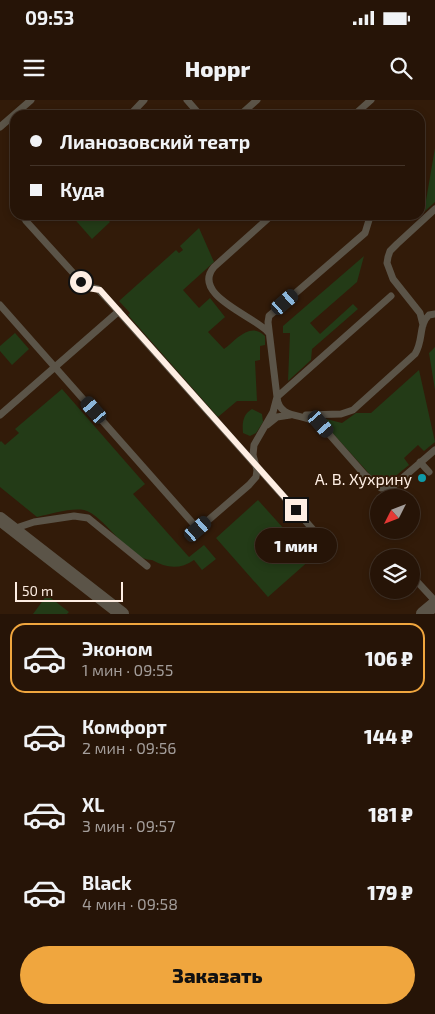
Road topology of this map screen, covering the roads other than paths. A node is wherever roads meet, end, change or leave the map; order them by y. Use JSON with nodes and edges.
{"nodes":[{"id":1,"x":31,"y":100,"type":"edge"},
{"id":2,"x":144,"y":100,"type":"edge"},
{"id":3,"x":187,"y":100,"type":"edge"},
{"id":4,"x":257,"y":100,"type":"edge"},
{"id":5,"x":371,"y":100,"type":"edge"},
{"id":6,"x":20,"y":110,"type":"edge"},
{"id":7,"x":135,"y":110,"type":"edge"},
{"id":8,"x":196,"y":110,"type":"edge"},
{"id":9,"x":246,"y":110,"type":"edge"},
{"id":10,"x":360,"y":110,"type":"edge"},
{"id":11,"x":10,"y":118,"type":"edge"},
{"id":12,"x":0,"y":127,"type":"edge"},
{"id":13,"x":435,"y":209,"type":"edge"},
{"id":14,"x":425,"y":218,"type":"edge"},
{"id":15,"x":26,"y":220,"type":"edge"},
{"id":16,"x":266,"y":220,"type":"edge"},
{"id":17,"x":369,"y":220,"type":"edge"},
{"id":18,"x":423,"y":220,"type":"edge"},
{"id":19,"x":391,"y":296,"type":"dead end"},
{"id":20,"x":0,"y":305,"type":"edge"},
{"id":21,"x":119,"y":311,"type":"junction"},
{"id":22,"x":435,"y":314,"type":"edge"},
{"id":23,"x":269,"y":316,"type":"junction"},
{"id":24,"x":251,"y":320,"type":"junction"},
{"id":25,"x":423,"y":324,"type":"junction"},
{"id":26,"x":270,"y":334,"type":"junction"},
{"id":27,"x":56,"y":367,"type":"junction"},
{"id":28,"x":277,"y":397,"type":"junction"},
{"id":29,"x":0,"y":415,"type":"edge"},
{"id":30,"x":293,"y":415,"type":"junction"},
{"id":31,"x":261,"y":431,"type":"junction"},
{"id":32,"x":232,"y":438,"type":"junction"},
{"id":33,"x":435,"y":450,"type":"edge"},
{"id":34,"x":420,"y":462,"type":"junction"},
{"id":35,"x":256,"y":464,"type":"junction"},
{"id":36,"x":429,"y":472,"type":"dead end"},
{"id":37,"x":0,"y":519,"type":"edge"},
{"id":38,"x":13,"y":529,"type":"junction"},
{"id":39,"x":326,"y":544,"type":"dead end"},
{"id":40,"x":147,"y":566,"type":"dead end"},
{"id":41,"x":420,"y":585,"type":"edge"},
{"id":42,"x":435,"y":602,"type":"edge"},
{"id":43,"x":122,"y":614,"type":"edge"},
{"id":44,"x":423,"y":614,"type":"edge"}],
"edges":[{"from":1,"to":6,"type":"lane"},
{"from":2,"to":7,"type":"lane"},
{"from":3,"to":8,"type":"lane"},
{"from":4,"to":9,"type":"lane"},
{"from":5,"to":10,"type":"lane"},
{"from":11,"to":12,"type":"lane"},
{"from":13,"to":14,"type":"lane"},
{"from":15,"to":21,"type":"lane"},
{"from":16,"to":24,"type":"lane"},
{"from":17,"to":23,"type":"lane"},
{"from":18,"to":25,"type":"lane"},
{"from":19,"to":28,"type":"lane"},
{"from":20,"to":27,"type":"lane"},
{"from":21,"to":27,"type":"lane"},
{"from":21,"to":32,"type":"lane"},
{"from":22,"to":25,"type":"lane"},
{"from":23,"to":24,"type":"lane"},
{"from":23,"to":26,"type":"lane"},
{"from":24,"to":26,"type":"lane"},
{"from":25,"to":30,"type":"lane"},
{"from":26,"to":28,"type":"lane"},
{"from":27,"to":29,"type":"lane"},
{"from":27,"to":35,"type":"lane"},
{"from":28,"to":30,"type":"lane"},
{"from":28,"to":31,"type":"lane"},
{"from":30,"to":31,"type":"lane"},
{"from":30,"to":34,"type":"lane"},
{"from":31,"to":32,"type":"lane"},
{"from":31,"to":35,"type":"lane"},
{"from":32,"to":35,"type":"lane"},
{"from":33,"to":34,"type":"lane"},
{"from":34,"to":36,"type":"lane"},
{"from":35,"to":39,"type":"lane"},
{"from":37,"to":38,"type":"street"},
{"from":38,"to":40,"type":"lane"},
{"from":38,"to":43,"type":"street"},
{"from":41,"to":42,"type":"lane"},
{"from":42,"to":44,"type":"street"}]}
